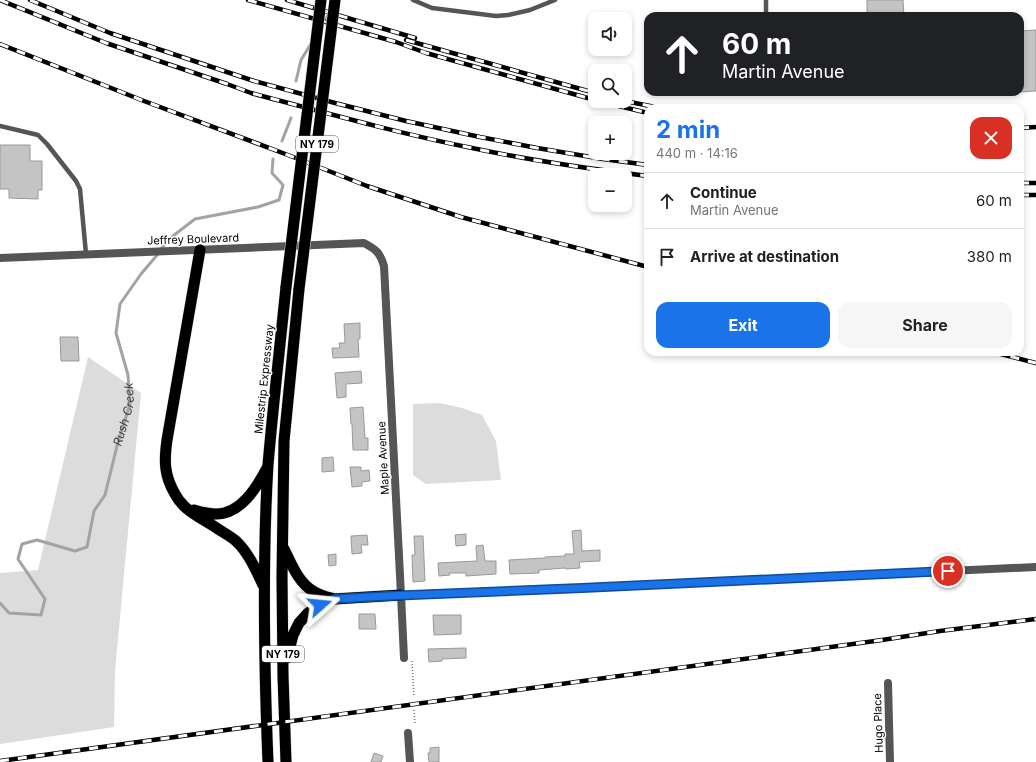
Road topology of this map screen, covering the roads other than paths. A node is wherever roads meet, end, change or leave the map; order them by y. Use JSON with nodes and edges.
{"nodes":[{"id":1,"x":322,"y":0,"type":"edge"},
{"id":2,"x":335,"y":0,"type":"edge"},
{"id":3,"x":413,"y":0,"type":"edge"},
{"id":4,"x":555,"y":0,"type":"edge"},
{"id":5,"x":766,"y":0,"type":"edge"},
{"id":6,"x":766,"y":12,"type":"edge"},
{"id":7,"x":0,"y":126,"type":"edge"},
{"id":8,"x":200,"y":250,"type":"junction"},
{"id":9,"x":86,"y":254,"type":"junction"},
{"id":10,"x":381,"y":256,"type":"joint"},
{"id":11,"x":0,"y":258,"type":"edge"},
{"id":12,"x":268,"y":465,"type":"junction"},
{"id":13,"x":184,"y":506,"type":"junction"},
{"id":14,"x":283,"y":546,"type":"junction"},
{"id":15,"x":1036,"y":567,"type":"edge"},
{"id":16,"x":264,"y":588,"type":"junction"},
{"id":17,"x":401,"y":595,"type":"junction"},
{"id":18,"x":334,"y":599,"type":"junction"},
{"id":19,"x":404,"y":658,"type":"dead end"},
{"id":20,"x":283,"y":676,"type":"junction"},
{"id":21,"x":888,"y":683,"type":"dead end"},
{"id":22,"x":408,"y":733,"type":"dead end"},
{"id":23,"x":268,"y":762,"type":"edge"},
{"id":24,"x":286,"y":762,"type":"edge"},
{"id":25,"x":410,"y":762,"type":"edge"},
{"id":26,"x":890,"y":762,"type":"edge"}],
"edges":[{"from":1,"to":12,"type":"highway","name":"Milestrip Expressway","number":"NY 179","bridge":true},
{"from":2,"to":14,"type":"highway","number":"NY 179","bridge":true},
{"from":3,"to":4,"type":"lane"},
{"from":5,"to":6,"type":"lane"},
{"from":7,"to":9,"type":"lane"},
{"from":8,"to":9,"type":"street","name":"Jeffrey Boulevard"},
{"from":8,"to":10,"type":"street","name":"Jeffrey Boulevard"},
{"from":8,"to":13,"type":"highway"},
{"from":9,"to":11,"type":"street","name":"Jeffrey Boulevard"},
{"from":10,"to":17,"type":"street","name":"Maple Avenue"},
{"from":12,"to":13,"type":"highway"},
{"from":12,"to":16,"type":"highway","name":"Milestrip Expressway","number":"NY 179"},
{"from":13,"to":16,"type":"highway"},
{"from":14,"to":18,"type":"highway"},
{"from":14,"to":20,"type":"highway","number":"NY 179"},
{"from":15,"to":17,"type":"street"},
{"from":16,"to":23,"type":"highway","name":"Milestrip Expressway","number":"NY 179"},
{"from":17,"to":18,"type":"highway"},
{"from":17,"to":19,"type":"street","name":"Maple Avenue"},
{"from":18,"to":20,"type":"highway"},
{"from":20,"to":24,"type":"highway","number":"NY 179"},
{"from":21,"to":26,"type":"street","name":"Hugo Place"},
{"from":22,"to":25,"type":"street"}]}
